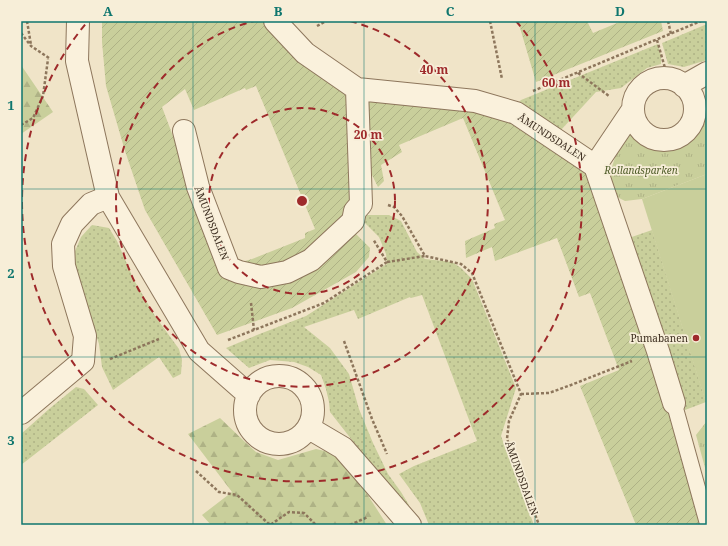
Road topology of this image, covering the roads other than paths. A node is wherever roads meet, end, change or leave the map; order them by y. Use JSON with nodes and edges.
{"nodes":[{"id":1,"x":78,"y":21,"type":"edge"},
{"id":2,"x":274,"y":21,"type":"edge"},
{"id":3,"x":707,"y":73,"type":"edge"},
{"id":4,"x":676,"y":82,"type":"junction"},
{"id":5,"x":357,"y":89,"type":"junction"},
{"id":6,"x":632,"y":111,"type":"junction"},
{"id":7,"x":184,"y":131,"type":"dead end"},
{"id":8,"x":595,"y":166,"type":"junction"},
{"id":9,"x":108,"y":197,"type":"junction"},
{"id":10,"x":249,"y":395,"type":"junction"},
{"id":11,"x":674,"y":402,"type":"joint"},
{"id":12,"x":21,"y":414,"type":"edge"},
{"id":13,"x":309,"y":428,"type":"junction"},
{"id":14,"x":707,"y":522,"type":"edge"},
{"id":15,"x":410,"y":525,"type":"edge"}],
"edges":[{"from":1,"to":9,"type":"street"},
{"from":2,"to":5,"type":"street","name":"ÅMUNDSDALEN"},
{"from":3,"to":4,"type":"street"},
{"from":4,"to":6,"type":"street"},
{"from":4,"to":6,"type":"street"},
{"from":5,"to":7,"type":"street","name":"ÅMUNDSDALEN"},
{"from":5,"to":8,"type":"street","name":"ÅMUNDSDALEN"},
{"from":6,"to":8,"type":"street"},
{"from":8,"to":11,"type":"street","name":"ÅMUNDSDALEN"},
{"from":9,"to":10,"type":"street"},
{"from":9,"to":12,"type":"street"},
{"from":10,"to":13,"type":"street"},
{"from":10,"to":13,"type":"street"},
{"from":11,"to":14,"type":"lane"},
{"from":13,"to":15,"type":"street"}]}
